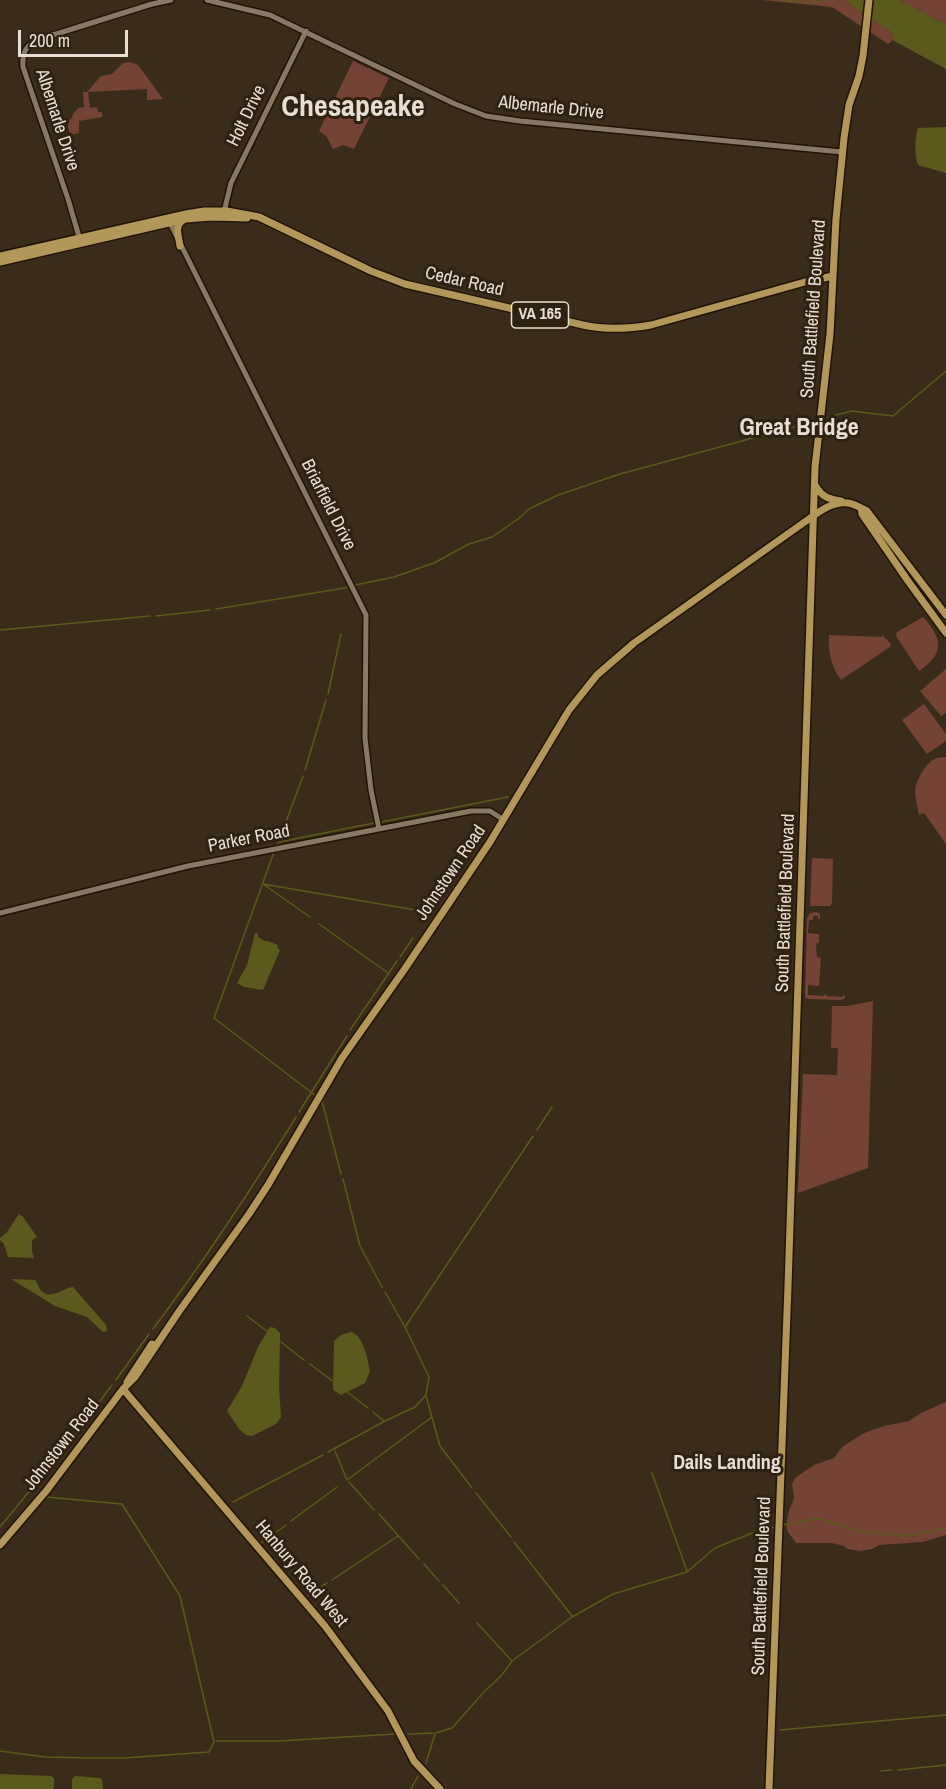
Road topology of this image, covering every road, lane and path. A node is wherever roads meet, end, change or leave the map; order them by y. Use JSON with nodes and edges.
{"nodes":[{"id":1,"x":171,"y":0,"type":"edge"},
{"id":2,"x":207,"y":0,"type":"edge"},
{"id":3,"x":868,"y":0,"type":"edge"},
{"id":4,"x":306,"y":31,"type":"junction"},
{"id":5,"x":842,"y":152,"type":"junction"},
{"id":6,"x":224,"y":214,"type":"junction"},
{"id":7,"x":169,"y":220,"type":"junction"},
{"id":8,"x":182,"y":220,"type":"junction"},
{"id":9,"x":80,"y":241,"type":"junction"},
{"id":10,"x":180,"y":246,"type":"junction"},
{"id":11,"x":0,"y":256,"type":"edge"},
{"id":12,"x":0,"y":262,"type":"edge"},
{"id":13,"x":833,"y":276,"type":"junction"},
{"id":14,"x":814,"y":484,"type":"junction"},
{"id":15,"x":847,"y":502,"type":"junction"},
{"id":16,"x":861,"y":508,"type":"junction"},
{"id":17,"x":813,"y":516,"type":"junction"},
{"id":18,"x":867,"y":522,"type":"junction"},
{"id":19,"x":903,"y":558,"type":"junction"},
{"id":20,"x":946,"y":615,"type":"edge"},
{"id":21,"x":946,"y":633,"type":"edge"},
{"id":22,"x":504,"y":820,"type":"junction"},
{"id":23,"x":379,"y":829,"type":"junction"},
{"id":24,"x":0,"y":913,"type":"edge"},
{"id":25,"x":123,"y":1389,"type":"junction"},
{"id":26,"x":8,"y":1536,"type":"junction"},
{"id":27,"x":0,"y":1539,"type":"edge"},
{"id":28,"x":0,"y":1545,"type":"edge"},
{"id":29,"x":440,"y":1789,"type":"edge"},
{"id":30,"x":769,"y":1789,"type":"edge"}],
"edges":[{"from":1,"to":9,"type":"street","name":"Albemarle Drive"},
{"from":2,"to":4,"type":"street","name":"Albemarle Drive"},
{"from":3,"to":5,"type":"main road","name":"South Battlefield Boulevard"},
{"from":4,"to":5,"type":"street","name":"Albemarle Drive"},
{"from":4,"to":6,"type":"street","name":"Holt Drive"},
{"from":5,"to":13,"type":"main road","name":"South Battlefield Boulevard"},
{"from":6,"to":7,"type":"main road","name":"Cedar Road","number":"VA 165"},
{"from":6,"to":8,"type":"main road","name":"Cedar Road","number":"VA 165"},
{"from":6,"to":13,"type":"main road","name":"Cedar Road","number":"VA 165"},
{"from":7,"to":8,"type":"main road","name":"Cedar Road","number":"VA 165"},
{"from":7,"to":9,"type":"main road","name":"Cedar Road","number":"VA 165"},
{"from":7,"to":10,"type":"street","name":"Briarfield Drive"},
{"from":8,"to":10,"type":"main road"},
{"from":9,"to":11,"type":"main road","name":"Cedar Road","number":"VA 165"},
{"from":9,"to":12,"type":"main road","name":"Cedar Road","number":"VA 165"},
{"from":10,"to":23,"type":"street","name":"Briarfield Drive"},
{"from":13,"to":14,"type":"main road","name":"South Battlefield Boulevard"},
{"from":14,"to":15,"type":"main road"},
{"from":14,"to":17,"type":"main road","name":"South Battlefield Boulevard"},
{"from":15,"to":16,"type":"main road"},
{"from":15,"to":17,"type":"main road","name":"Johnstown Road"},
{"from":16,"to":18,"type":"main road"},
{"from":16,"to":19,"type":"main road"},
{"from":17,"to":22,"type":"main road","name":"Johnstown Road"},
{"from":17,"to":30,"type":"main road","name":"South Battlefield Boulevard"},
{"from":18,"to":19,"type":"main road"},
{"from":18,"to":21,"type":"main road"},
{"from":19,"to":20,"type":"main road"},
{"from":22,"to":23,"type":"street","name":"Parker Road"},
{"from":22,"to":25,"type":"main road","name":"Johnstown Road"},
{"from":23,"to":24,"type":"street","name":"Parker Road"},
{"from":25,"to":26,"type":"main road","name":"Johnstown Road"},
{"from":25,"to":29,"type":"main road","name":"Hanbury Road West"},
{"from":26,"to":27,"type":"main road"},
{"from":26,"to":28,"type":"main road","name":"Johnstown Road"}]}
